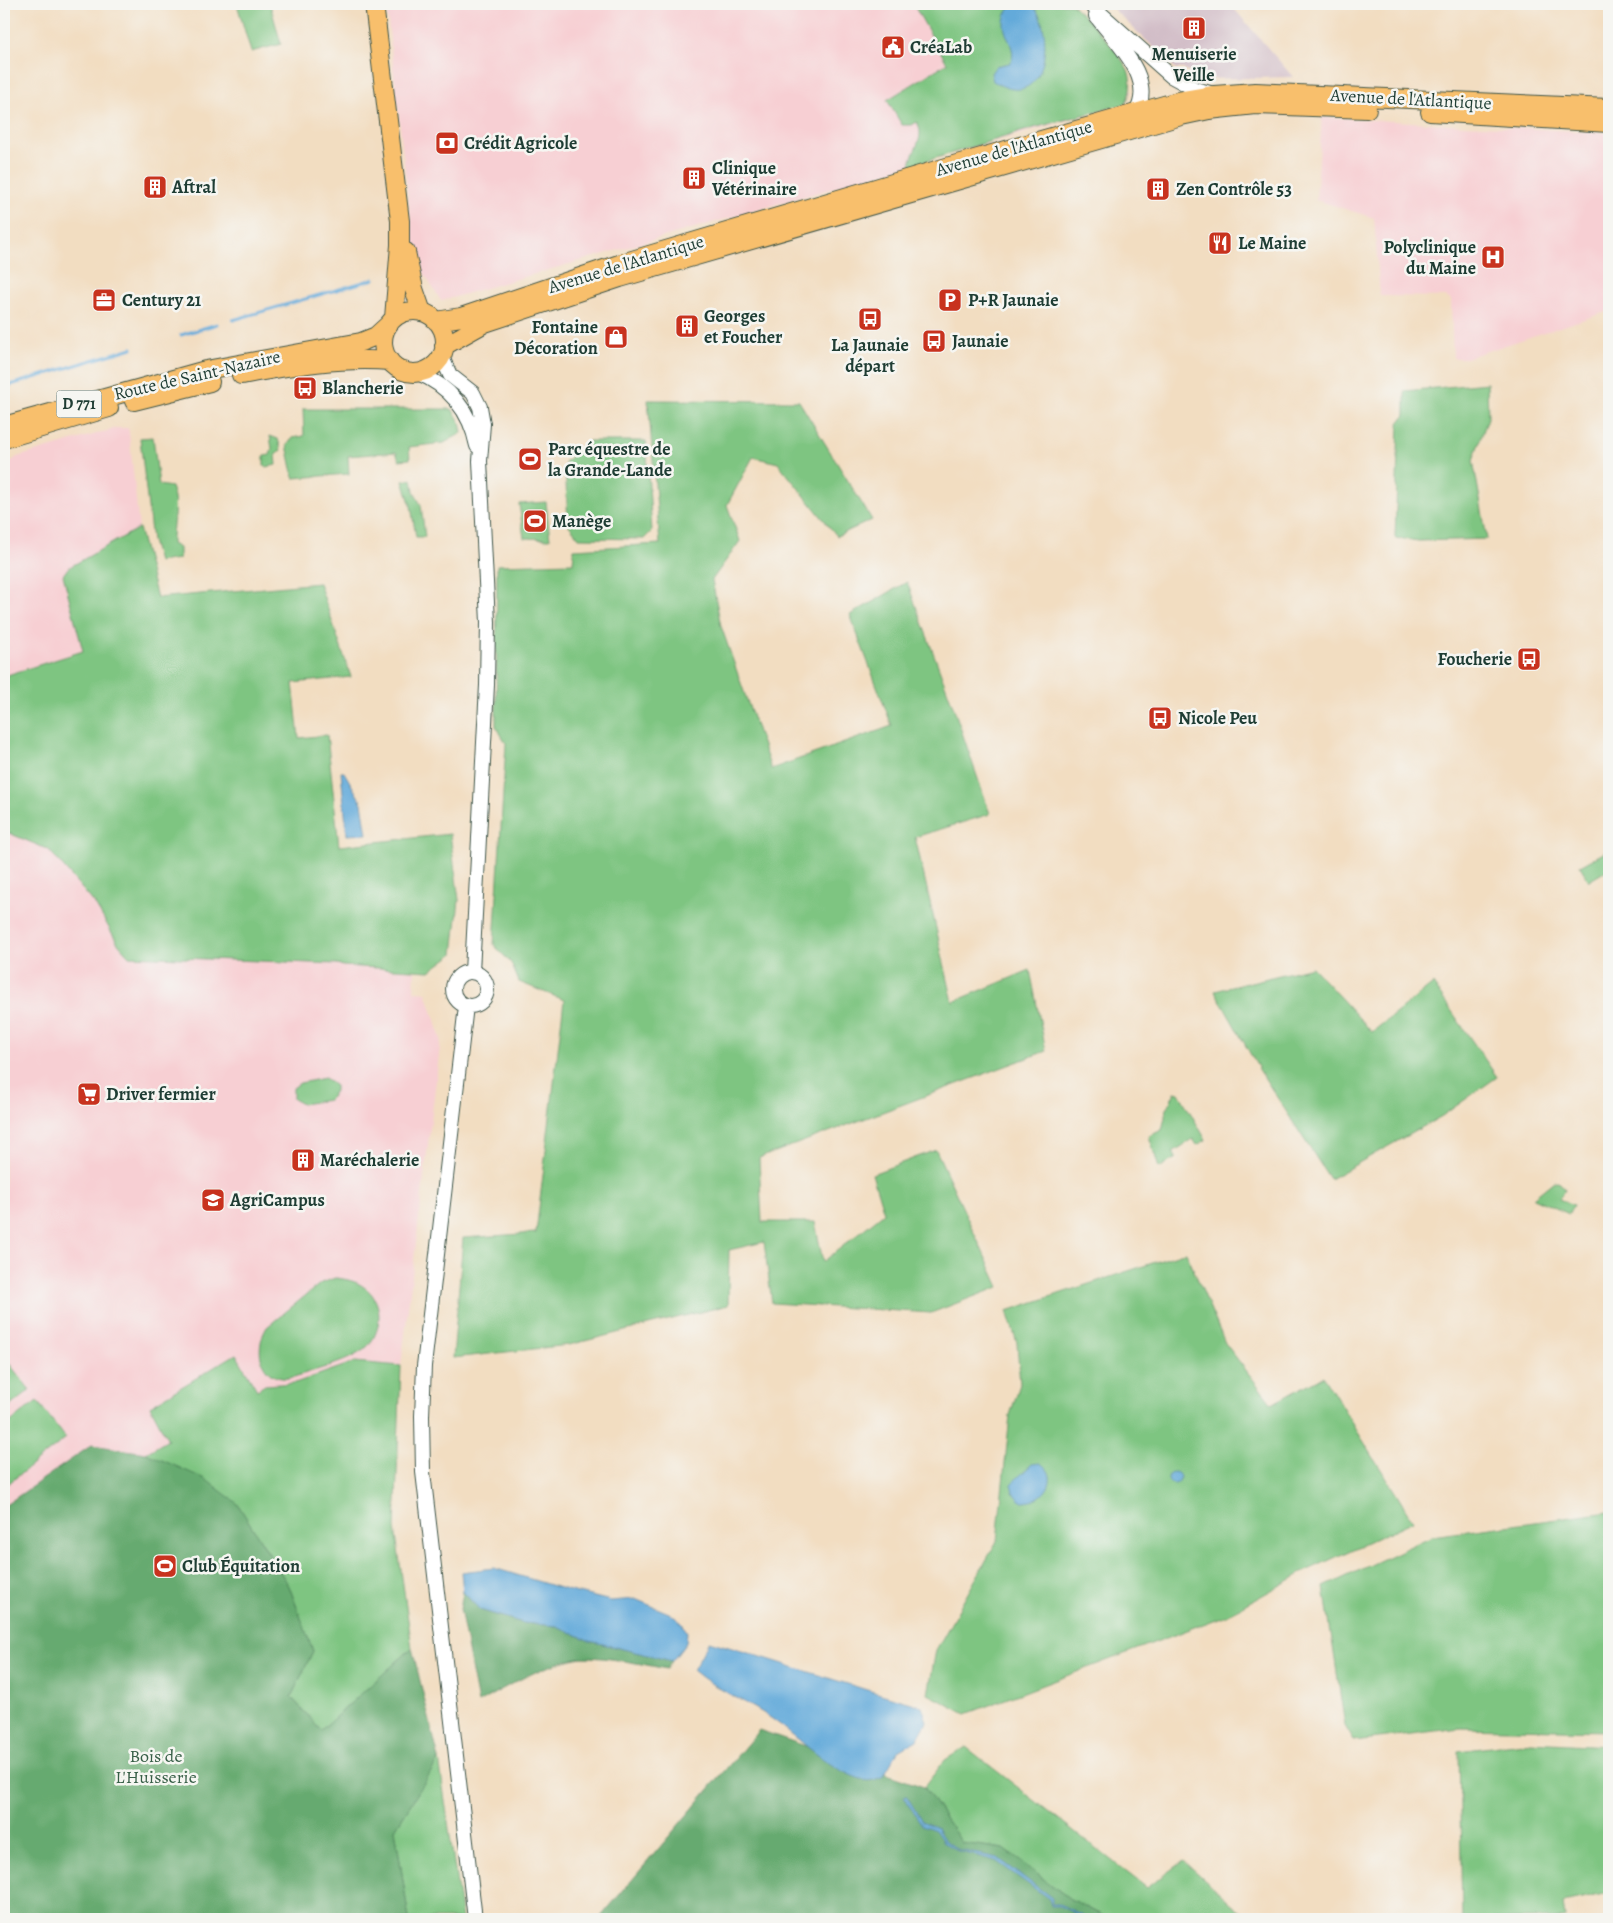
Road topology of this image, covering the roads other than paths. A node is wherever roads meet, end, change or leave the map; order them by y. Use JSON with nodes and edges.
{"nodes":[{"id":1,"x":374,"y":4,"type":"edge"},
{"id":2,"x":1088,"y":4,"type":"edge"},
{"id":3,"x":1214,"y":95,"type":"junction"},
{"id":4,"x":1609,"y":108,"type":"edge"},
{"id":5,"x":1135,"y":114,"type":"junction"},
{"id":6,"x":1609,"y":123,"type":"edge"},
{"id":7,"x":400,"y":221,"type":"junction"},
{"id":8,"x":429,"y":316,"type":"junction"},
{"id":9,"x":391,"y":322,"type":"junction"},
{"id":10,"x":443,"y":351,"type":"junction"},
{"id":11,"x":390,"y":361,"type":"junction"},
{"id":12,"x":416,"y":372,"type":"junction"},
{"id":13,"x":4,"y":426,"type":"edge"},
{"id":14,"x":4,"y":439,"type":"edge"},
{"id":15,"x":480,"y":462,"type":"junction"},
{"id":16,"x":472,"y":972,"type":"junction"},
{"id":17,"x":466,"y":1006,"type":"junction"},
{"id":18,"x":475,"y":1919,"type":"edge"}],
"edges":[{"from":1,"to":7,"type":"main road"},
{"from":2,"to":3,"type":"street"},
{"from":2,"to":5,"type":"street"},
{"from":3,"to":4,"type":"main road","name":"Avenue de l'Atlantique"},
{"from":3,"to":5,"type":"main road","name":"Avenue de l'Atlantique"},
{"from":5,"to":8,"type":"main road","name":"Avenue de l'Atlantique"},
{"from":6,"to":10,"type":"main road","name":"Avenue de l'Atlantique"},
{"from":7,"to":8,"type":"main road"},
{"from":7,"to":9,"type":"main road"},
{"from":8,"to":9,"type":"main road"},
{"from":8,"to":10,"type":"main road"},
{"from":9,"to":11,"type":"main road"},
{"from":9,"to":13,"type":"main road","name":"Route de Saint-Nazaire","number":"D 771"},
{"from":10,"to":12,"type":"main road"},
{"from":10,"to":15,"type":"street"},
{"from":11,"to":12,"type":"main road"},
{"from":11,"to":14,"type":"main road","name":"Route de Saint-Nazaire"},
{"from":12,"to":15,"type":"street"},
{"from":15,"to":16,"type":"street"},
{"from":16,"to":17,"type":"street"},
{"from":16,"to":17,"type":"street"},
{"from":17,"to":18,"type":"street"}]}
